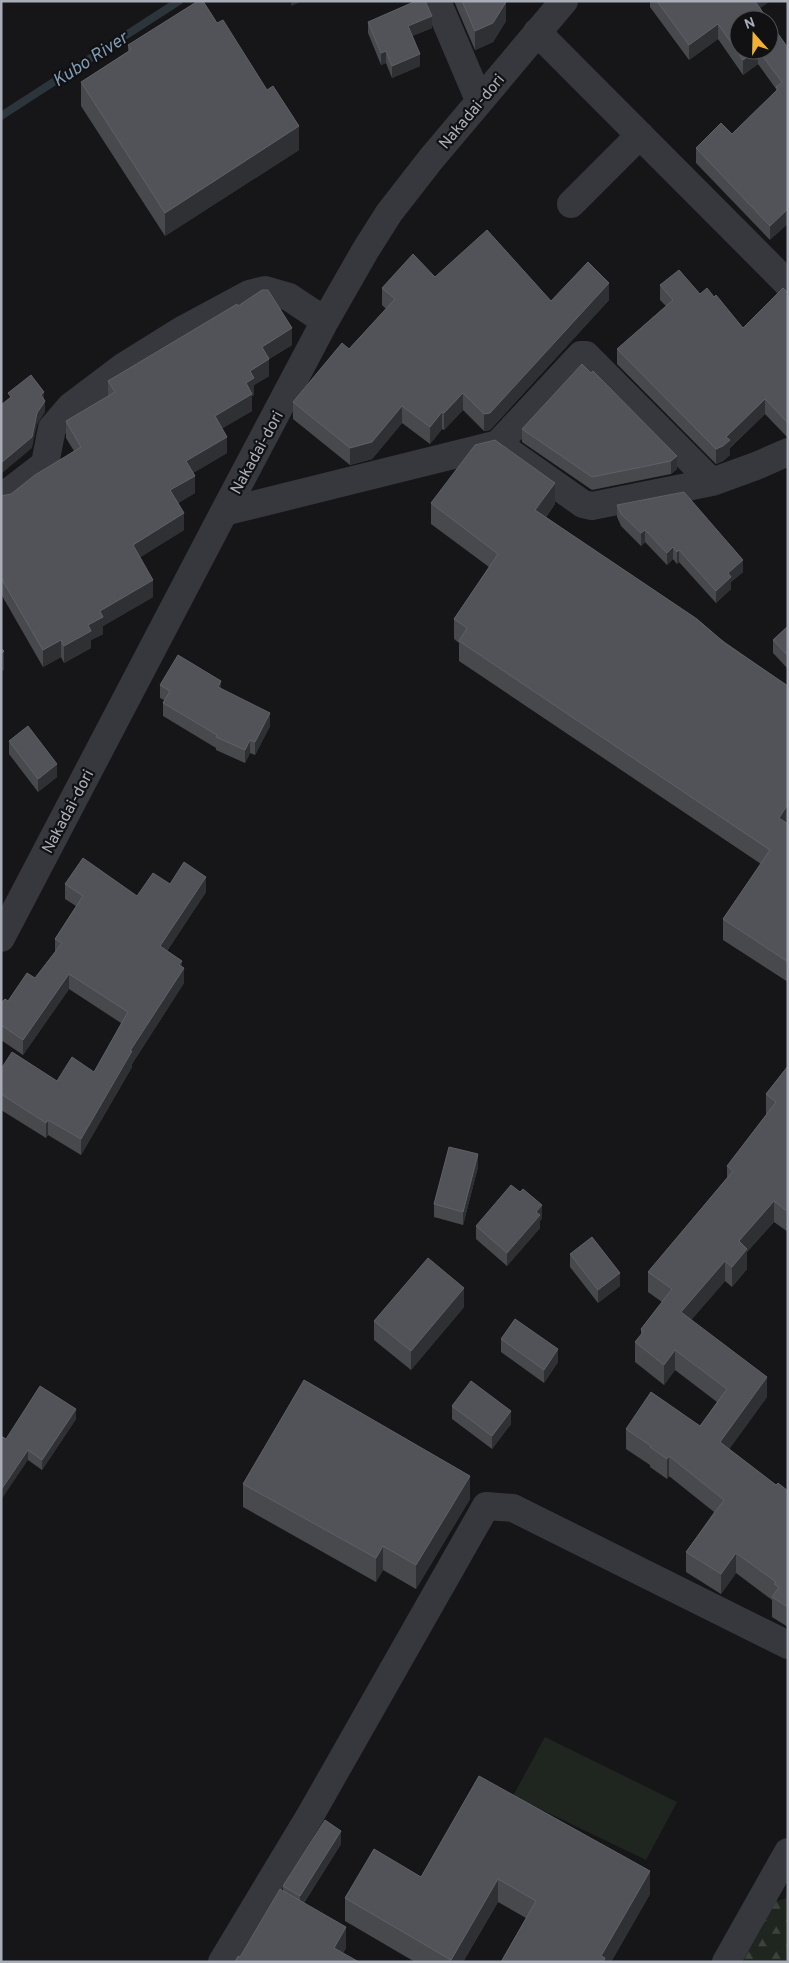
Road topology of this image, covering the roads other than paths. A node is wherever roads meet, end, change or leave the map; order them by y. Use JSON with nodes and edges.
{"nodes":[{"id":1,"x":437,"y":1,"type":"edge"},
{"id":2,"x":564,"y":1,"type":"edge"},
{"id":3,"x":537,"y":32,"type":"junction"},
{"id":4,"x":480,"y":100,"type":"junction"},
{"id":5,"x":640,"y":135,"type":"junction"},
{"id":6,"x":571,"y":204,"type":"dead end"},
{"id":7,"x":788,"y":284,"type":"edge"},
{"id":8,"x":325,"y":321,"type":"junction"},
{"id":9,"x":498,"y":444,"type":"junction"},
{"id":10,"x":788,"y":452,"type":"edge"},
{"id":11,"x":712,"y":482,"type":"junction"},
{"id":12,"x":1,"y":498,"type":"edge"},
{"id":13,"x":224,"y":512,"type":"junction"},
{"id":14,"x":1,"y":938,"type":"edge"},
{"id":15,"x":788,"y":1645,"type":"edge"},
{"id":16,"x":788,"y":1852,"type":"edge"},
{"id":17,"x":222,"y":1962,"type":"edge"},
{"id":18,"x":726,"y":1962,"type":"edge"}],
"edges":[{"from":1,"to":4,"type":"street"},
{"from":2,"to":3,"type":"street","name":"Nakadai-dori"},
{"from":3,"to":4,"type":"street","name":"Nakadai-dori"},
{"from":3,"to":5,"type":"street"},
{"from":4,"to":8,"type":"street","name":"Nakadai-dori"},
{"from":5,"to":6,"type":"street"},
{"from":5,"to":7,"type":"street"},
{"from":8,"to":12,"type":"street"},
{"from":8,"to":13,"type":"street","name":"Nakadai-dori"},
{"from":9,"to":11,"type":"street"},
{"from":9,"to":11,"type":"street"},
{"from":9,"to":13,"type":"street"},
{"from":10,"to":11,"type":"street"},
{"from":13,"to":14,"type":"street","name":"Nakadai-dori"},
{"from":15,"to":17,"type":"street"},
{"from":16,"to":18,"type":"street"}]}
